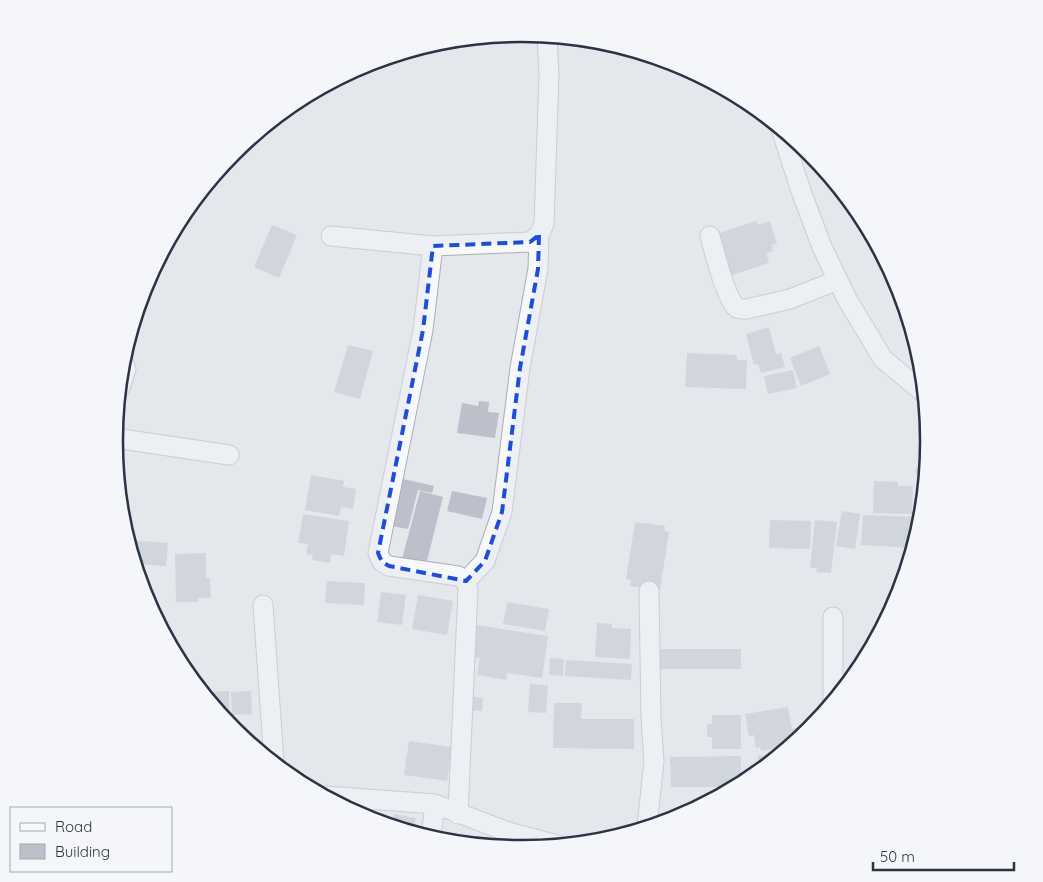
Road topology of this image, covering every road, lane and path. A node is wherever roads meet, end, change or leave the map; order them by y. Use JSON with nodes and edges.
{"nodes":[{"id":1,"x":547,"y":43,"type":"edge"},
{"id":2,"x":785,"y":142,"type":"edge"},
{"id":3,"x":539,"y":235,"type":"junction"},
{"id":4,"x":331,"y":236,"type":"dead end"},
{"id":5,"x":710,"y":236,"type":"dead end"},
{"id":6,"x":433,"y":246,"type":"junction"},
{"id":7,"x":838,"y":280,"type":"junction"},
{"id":8,"x":917,"y":387,"type":"edge"},
{"id":9,"x":123,"y":439,"type":"edge"},
{"id":10,"x":228,"y":455,"type":"dead end"},
{"id":11,"x":466,"y":581,"type":"junction"},
{"id":12,"x":649,"y":591,"type":"dead end"},
{"id":13,"x":263,"y":605,"type":"dead end"},
{"id":14,"x":833,"y":617,"type":"dead end"},
{"id":15,"x":834,"y":689,"type":"edge"},
{"id":16,"x":273,"y":752,"type":"edge"},
{"id":17,"x":344,"y":797,"type":"edge"},
{"id":18,"x":435,"y":804,"type":"junction"},
{"id":19,"x":458,"y":814,"type":"junction"},
{"id":20,"x":648,"y":819,"type":"edge"},
{"id":21,"x":432,"y":829,"type":"edge"},
{"id":22,"x":536,"y":839,"type":"edge"}],
"edges":[{"from":1,"to":3,"type":"street"},
{"from":2,"to":7,"type":"street"},
{"from":3,"to":6,"type":"street"},
{"from":3,"to":11,"type":"street"},
{"from":4,"to":6,"type":"street"},
{"from":5,"to":7,"type":"street"},
{"from":6,"to":11,"type":"street"},
{"from":7,"to":8,"type":"street"},
{"from":9,"to":10,"type":"street"},
{"from":11,"to":19,"type":"street"},
{"from":12,"to":20,"type":"street"},
{"from":13,"to":16,"type":"street"},
{"from":14,"to":15,"type":"street"},
{"from":17,"to":18,"type":"street"},
{"from":18,"to":19,"type":"street"},
{"from":18,"to":21,"type":"street"},
{"from":19,"to":22,"type":"street"}]}
